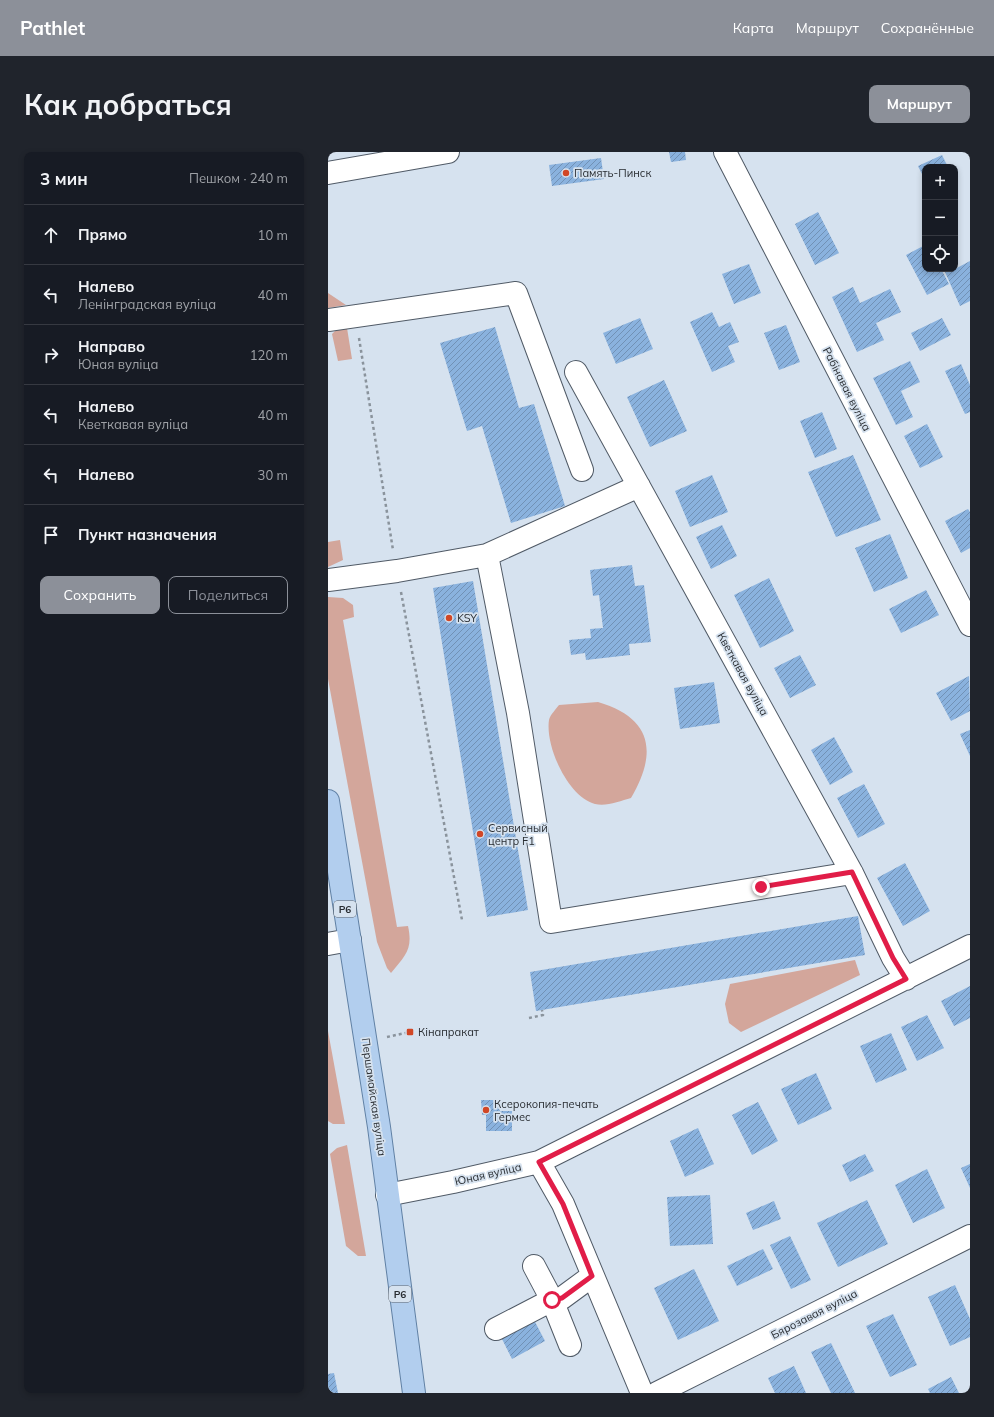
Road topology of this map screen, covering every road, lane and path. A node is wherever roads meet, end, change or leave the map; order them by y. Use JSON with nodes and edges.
{"nodes":[{"id":1,"x":448,"y":152,"type":"edge"},
{"id":2,"x":726,"y":152,"type":"edge"},
{"id":3,"x":400,"y":156,"type":"edge"},
{"id":4,"x":328,"y":173,"type":"edge"},
{"id":5,"x":355,"y":315,"type":"junction"},
{"id":6,"x":328,"y":320,"type":"edge"},
{"id":7,"x":576,"y":372,"type":"dead end"},
{"id":8,"x":582,"y":470,"type":"dead end"},
{"id":9,"x":639,"y":486,"type":"junction"},
{"id":10,"x":487,"y":555,"type":"junction"},
{"id":11,"x":397,"y":571,"type":"junction"},
{"id":12,"x":328,"y":580,"type":"edge"},
{"id":13,"x":970,"y":625,"type":"edge"},
{"id":14,"x":328,"y":801,"type":"edge"},
{"id":15,"x":852,"y":872,"type":"junction"},
{"id":16,"x":462,"y":920,"type":"dead end"},
{"id":17,"x":350,"y":940,"type":"junction"},
{"id":18,"x":328,"y":944,"type":"edge"},
{"id":19,"x":970,"y":946,"type":"edge"},
{"id":20,"x":906,"y":979,"type":"junction"},
{"id":21,"x":542,"y":1010,"type":"dead end"},
{"id":22,"x":529,"y":1018,"type":"dead end"},
{"id":23,"x":539,"y":1162,"type":"junction"},
{"id":24,"x":387,"y":1195,"type":"junction"},
{"id":25,"x":970,"y":1236,"type":"edge"},
{"id":26,"x":534,"y":1266,"type":"dead end"},
{"id":27,"x":592,"y":1276,"type":"junction"},
{"id":28,"x":552,"y":1300,"type":"junction"},
{"id":29,"x":496,"y":1329,"type":"dead end"},
{"id":30,"x":570,"y":1345,"type":"dead end"},
{"id":31,"x":414,"y":1393,"type":"edge"},
{"id":32,"x":642,"y":1393,"type":"edge"},
{"id":33,"x":657,"y":1393,"type":"edge"}],
"edges":[{"from":1,"to":3,"type":"street"},
{"from":2,"to":13,"type":"street","name":"Рабінавая вуліца"},
{"from":3,"to":4,"type":"street"},
{"from":5,"to":6,"type":"street"},
{"from":5,"to":8,"type":"street"},
{"from":5,"to":11,"type":"path"},
{"from":7,"to":9,"type":"street","name":"Кветкавая вуліца"},
{"from":9,"to":10,"type":"street"},
{"from":9,"to":15,"type":"street","name":"Кветкавая вуліца"},
{"from":10,"to":11,"type":"street"},
{"from":10,"to":15,"type":"street"},
{"from":11,"to":12,"type":"street"},
{"from":11,"to":16,"type":"path"},
{"from":14,"to":17,"type":"main road","name":"Першамайская вуліца","number":"Р6"},
{"from":15,"to":20,"type":"street","name":"Кветкавая вуліца"},
{"from":17,"to":18,"type":"street"},
{"from":17,"to":24,"type":"main road","name":"Першамайская вуліца","number":"Р6"},
{"from":19,"to":20,"type":"street","name":"Юная вуліца"},
{"from":20,"to":23,"type":"street","name":"Юная вуліца"},
{"from":21,"to":22,"type":"path"},
{"from":23,"to":24,"type":"street","name":"Юная вуліца"},
{"from":23,"to":27,"type":"street"},
{"from":24,"to":31,"type":"main road","name":"Першамайская вуліца","number":"Р6"},
{"from":25,"to":33,"type":"street","name":"Бярозавая вуліца"},
{"from":26,"to":28,"type":"street"},
{"from":27,"to":28,"type":"street"},
{"from":27,"to":32,"type":"street"},
{"from":28,"to":29,"type":"street"},
{"from":28,"to":30,"type":"street"}]}
